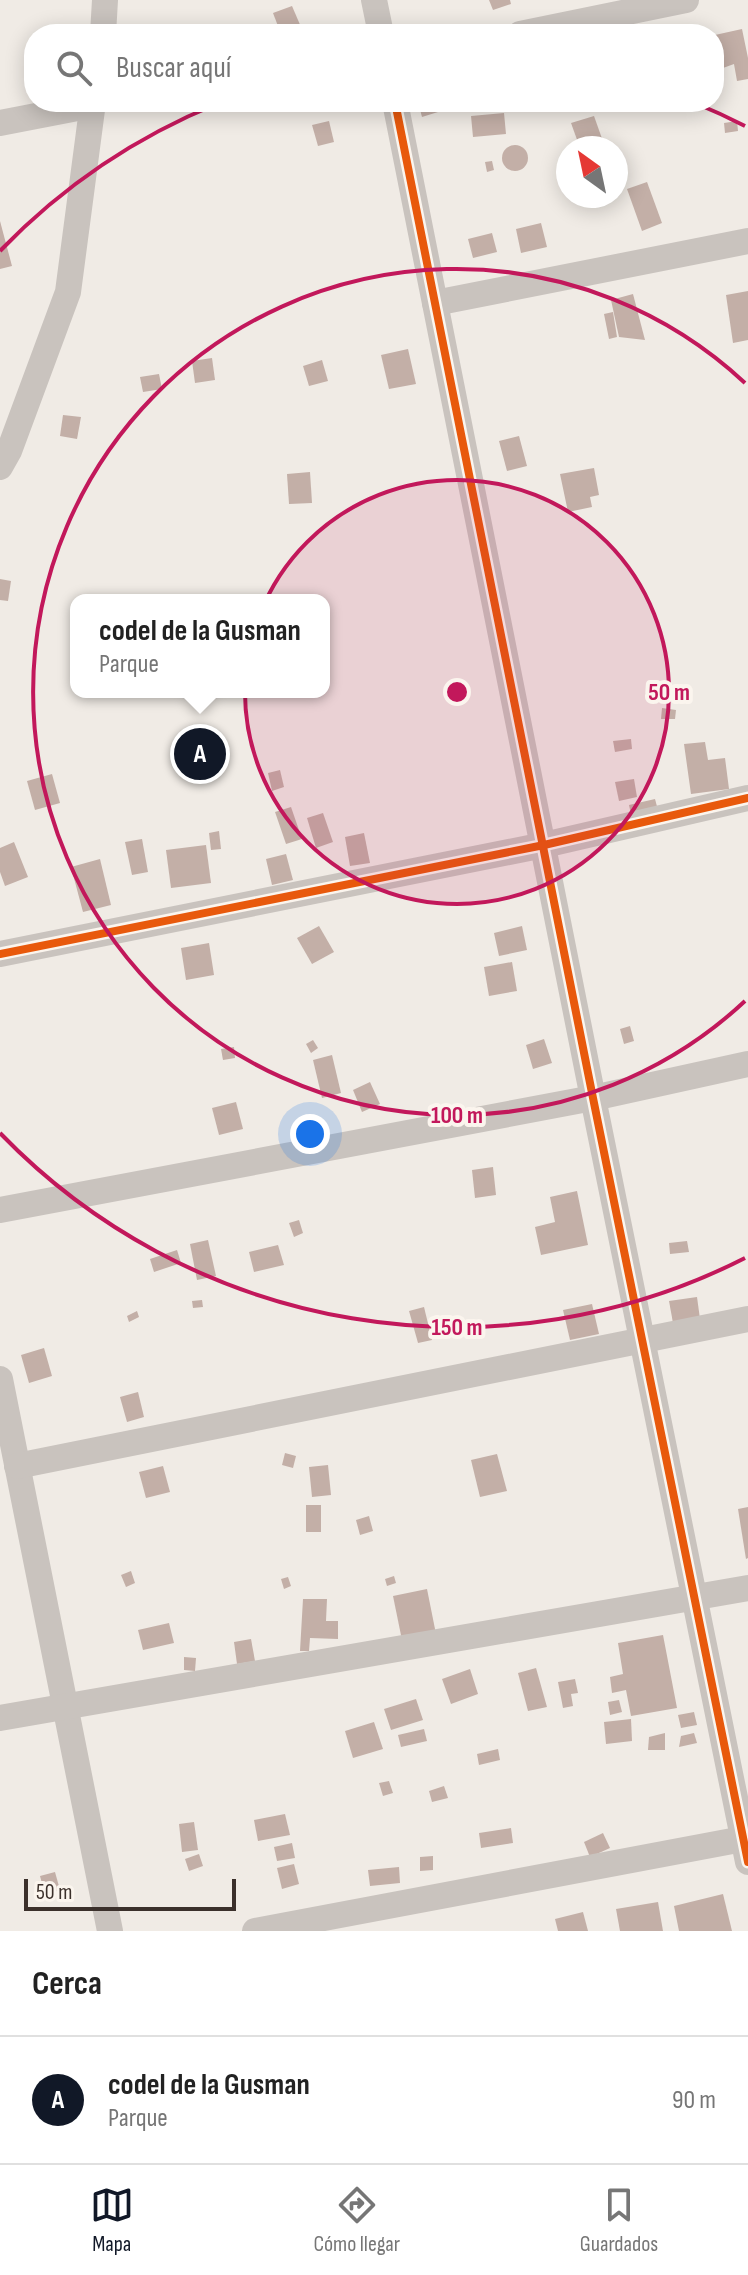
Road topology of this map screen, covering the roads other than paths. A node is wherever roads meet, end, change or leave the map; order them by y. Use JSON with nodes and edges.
{"nodes":[{"id":1,"x":105,"y":0,"type":"edge"},
{"id":2,"x":374,"y":0,"type":"edge"},
{"id":3,"x":686,"y":0,"type":"edge"},
{"id":4,"x":104,"y":24,"type":"edge"},
{"id":5,"x":379,"y":24,"type":"edge"},
{"id":6,"x":569,"y":24,"type":"edge"},
{"id":7,"x":54,"y":112,"type":"edge"},
{"id":8,"x":92,"y":112,"type":"edge"},
{"id":9,"x":397,"y":112,"type":"edge"},
{"id":10,"x":0,"y":123,"type":"edge"},
{"id":11,"x":748,"y":241,"type":"edge"},
{"id":12,"x":435,"y":303,"type":"junction"},
{"id":13,"x":0,"y":467,"type":"edge"},
{"id":14,"x":748,"y":798,"type":"edge"},
{"id":15,"x":544,"y":845,"type":"junction"},
{"id":16,"x":0,"y":954,"type":"edge"},
{"id":17,"x":748,"y":1064,"type":"edge"},
{"id":18,"x":593,"y":1098,"type":"junction"},
{"id":19,"x":0,"y":1210,"type":"edge"},
{"id":20,"x":748,"y":1319,"type":"edge"},
{"id":21,"x":643,"y":1340,"type":"junction"},
{"id":22,"x":0,"y":1379,"type":"edge"},
{"id":23,"x":17,"y":1466,"type":"junction"},
{"id":24,"x":748,"y":1588,"type":"edge"},
{"id":25,"x":695,"y":1597,"type":"junction"},
{"id":26,"x":66,"y":1707,"type":"junction"},
{"id":27,"x":0,"y":1718,"type":"edge"},
{"id":28,"x":746,"y":1846,"type":"edge"},
{"id":29,"x":110,"y":1931,"type":"edge"},
{"id":30,"x":255,"y":1931,"type":"edge"}],
"edges":[{"from":1,"to":4,"type":"street"},
{"from":2,"to":5,"type":"street"},
{"from":3,"to":6,"type":"street"},
{"from":7,"to":10,"type":"street"},
{"from":8,"to":13,"type":"street"},
{"from":9,"to":12,"type":"street"},
{"from":11,"to":12,"type":"street"},
{"from":12,"to":15,"type":"street"},
{"from":14,"to":15,"type":"street"},
{"from":15,"to":16,"type":"street"},
{"from":15,"to":18,"type":"street"},
{"from":17,"to":18,"type":"street"},
{"from":18,"to":19,"type":"street"},
{"from":18,"to":21,"type":"street"},
{"from":20,"to":21,"type":"street"},
{"from":21,"to":23,"type":"street"},
{"from":21,"to":25,"type":"street"},
{"from":22,"to":23,"type":"street"},
{"from":23,"to":26,"type":"street"},
{"from":24,"to":25,"type":"street"},
{"from":25,"to":26,"type":"street"},
{"from":25,"to":28,"type":"street"},
{"from":26,"to":27,"type":"street"},
{"from":26,"to":29,"type":"street"},
{"from":28,"to":30,"type":"street"}]}
